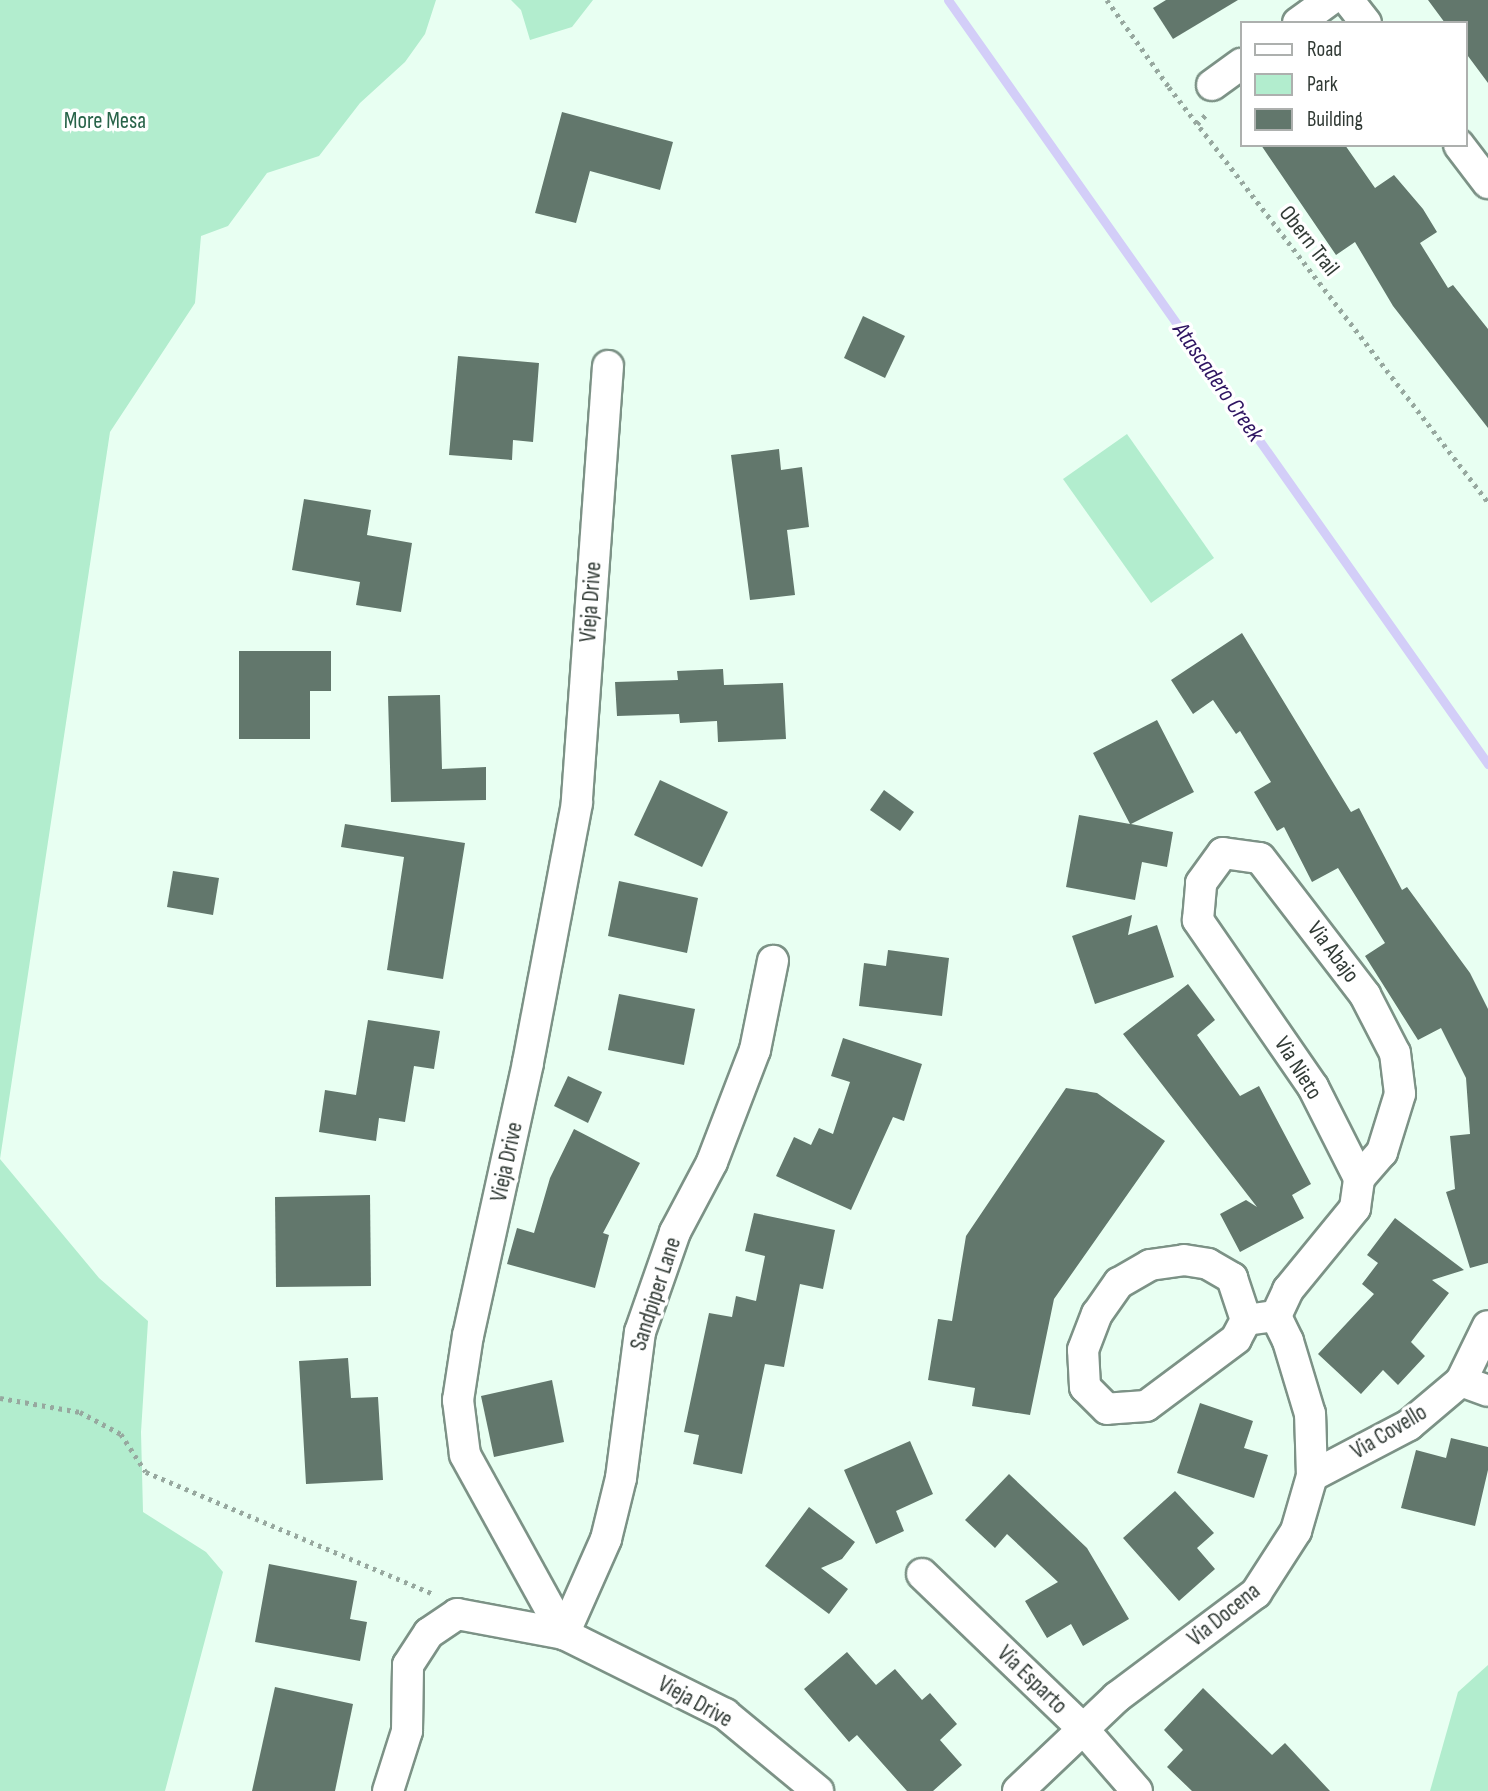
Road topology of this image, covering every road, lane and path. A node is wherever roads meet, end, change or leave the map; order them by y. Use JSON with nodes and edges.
{"nodes":[{"id":1,"x":1107,"y":0,"type":"edge"},
{"id":2,"x":1330,"y":0,"type":"edge"},
{"id":3,"x":1348,"y":0,"type":"edge"},
{"id":4,"x":1301,"y":21,"type":"edge"},
{"id":5,"x":1364,"y":21,"type":"edge"},
{"id":6,"x":1240,"y":65,"type":"edge"},
{"id":7,"x":1212,"y":85,"type":"dead end"},
{"id":8,"x":1461,"y":147,"type":"edge"},
{"id":9,"x":1488,"y":183,"type":"edge"},
{"id":10,"x":608,"y":366,"type":"dead end"},
{"id":11,"x":1488,"y":502,"type":"edge"},
{"id":12,"x":1260,"y":858,"type":"joint"},
{"id":13,"x":773,"y":961,"type":"dead end"},
{"id":14,"x":1359,"y":1178,"type":"junction"},
{"id":15,"x":1276,"y":1316,"type":"junction"},
{"id":16,"x":1246,"y":1320,"type":"junction"},
{"id":17,"x":1488,"y":1326,"type":"edge"},
{"id":18,"x":1474,"y":1386,"type":"edge"},
{"id":19,"x":0,"y":1398,"type":"edge"},
{"id":20,"x":1312,"y":1476,"type":"junction"},
{"id":21,"x":922,"y":1574,"type":"dead end"},
{"id":22,"x":457,"y":1614,"type":"junction"},
{"id":23,"x":564,"y":1634,"type":"junction"},
{"id":24,"x":1083,"y":1729,"type":"junction"},
{"id":25,"x":388,"y":1791,"type":"edge"},
{"id":26,"x":818,"y":1791,"type":"edge"},
{"id":27,"x":1018,"y":1791,"type":"edge"},
{"id":28,"x":1137,"y":1791,"type":"edge"}],
"edges":[{"from":1,"to":11,"type":"path","name":"Obern Trail"},
{"from":2,"to":4,"type":"street"},
{"from":3,"to":5,"type":"street"},
{"from":6,"to":7,"type":"street"},
{"from":8,"to":9,"type":"street"},
{"from":10,"to":23,"type":"street","name":"Vieja Drive"},
{"from":12,"to":14,"type":"street","name":"Via Abajo"},
{"from":12,"to":14,"type":"street","name":"Via Nieto"},
{"from":13,"to":23,"type":"street","name":"Sandpiper Lane"},
{"from":14,"to":15,"type":"street"},
{"from":15,"to":16,"type":"street"},
{"from":15,"to":20,"type":"street","name":"Via Docena"},
{"from":16,"to":16,"type":"street"},
{"from":17,"to":18,"type":"street","name":"Via Covello"},
{"from":18,"to":20,"type":"street","name":"Via Covello"},
{"from":19,"to":22,"type":"path"},
{"from":20,"to":24,"type":"street","name":"Via Docena"},
{"from":21,"to":24,"type":"street","name":"Via Esparto"},
{"from":22,"to":23,"type":"street"},
{"from":22,"to":25,"type":"street"},
{"from":23,"to":26,"type":"street","name":"Vieja Drive"},
{"from":24,"to":27,"type":"street","name":"Via Docena"},
{"from":24,"to":28,"type":"street","name":"Via Esparto"}]}
